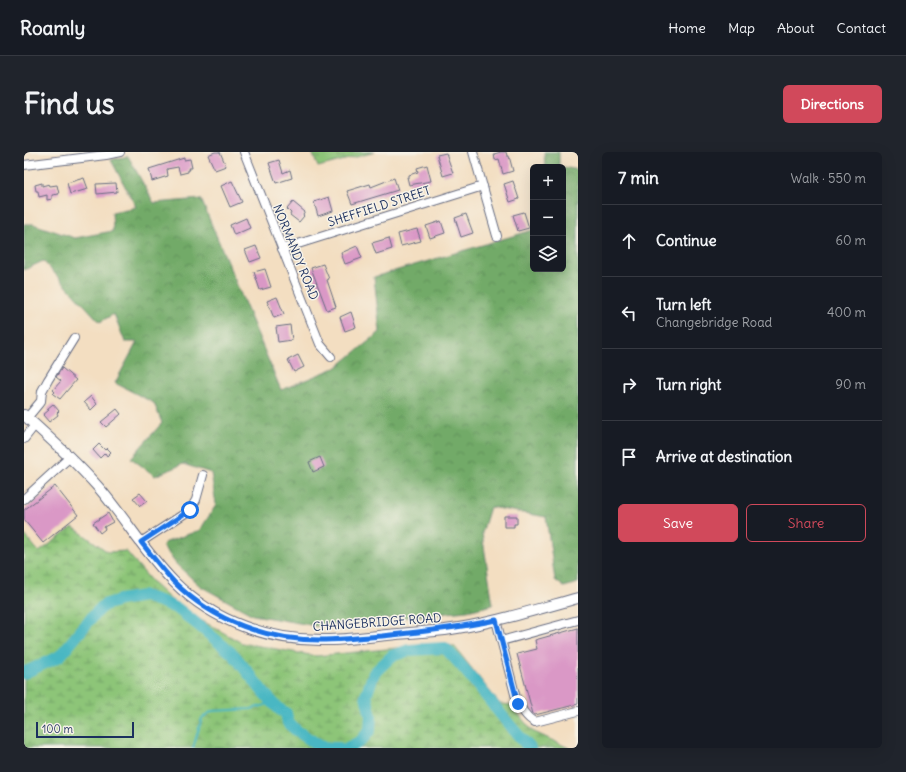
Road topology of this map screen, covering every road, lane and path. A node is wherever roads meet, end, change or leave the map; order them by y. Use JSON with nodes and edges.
{"nodes":[{"id":1,"x":120,"y":152,"type":"edge"},
{"id":2,"x":244,"y":152,"type":"edge"},
{"id":3,"x":473,"y":152,"type":"edge"},
{"id":4,"x":24,"y":165,"type":"edge"},
{"id":5,"x":483,"y":186,"type":"junction"},
{"id":6,"x":497,"y":236,"type":"dead end"},
{"id":7,"x":282,"y":249,"type":"junction"},
{"id":8,"x":74,"y":338,"type":"dead end"},
{"id":9,"x":331,"y":357,"type":"dead end"},
{"id":10,"x":25,"y":417,"type":"edge"},
{"id":11,"x":35,"y":425,"type":"junction"},
{"id":12,"x":24,"y":439,"type":"edge"},
{"id":13,"x":70,"y":457,"type":"junction"},
{"id":14,"x":204,"y":475,"type":"dead end"},
{"id":15,"x":24,"y":499,"type":"edge"},
{"id":16,"x":141,"y":542,"type":"junction"},
{"id":17,"x":578,"y":598,"type":"edge"},
{"id":18,"x":496,"y":620,"type":"junction"},
{"id":19,"x":578,"y":620,"type":"edge"},
{"id":20,"x":501,"y":641,"type":"junction"},
{"id":21,"x":578,"y":711,"type":"edge"}],
"edges":[{"from":1,"to":4,"type":"street"},
{"from":2,"to":7,"type":"street","name":"NORMANDY ROAD"},
{"from":3,"to":5,"type":"street"},
{"from":5,"to":6,"type":"street"},
{"from":5,"to":7,"type":"street","name":"SHEFFIELD STREET"},
{"from":7,"to":9,"type":"street","name":"NORMANDY ROAD"},
{"from":8,"to":10,"type":"street"},
{"from":10,"to":11,"type":"main road","name":"CHANGEBRIDGE ROAD"},
{"from":11,"to":12,"type":"street"},
{"from":11,"to":13,"type":"main road","name":"CHANGEBRIDGE ROAD"},
{"from":13,"to":15,"type":"street"},
{"from":13,"to":16,"type":"main road","name":"CHANGEBRIDGE ROAD"},
{"from":14,"to":16,"type":"street"},
{"from":16,"to":18,"type":"main road","name":"CHANGEBRIDGE ROAD"},
{"from":17,"to":18,"type":"main road","name":"CHANGEBRIDGE ROAD"},
{"from":18,"to":20,"type":"street"},
{"from":19,"to":20,"type":"street"},
{"from":20,"to":21,"type":"street"}]}
